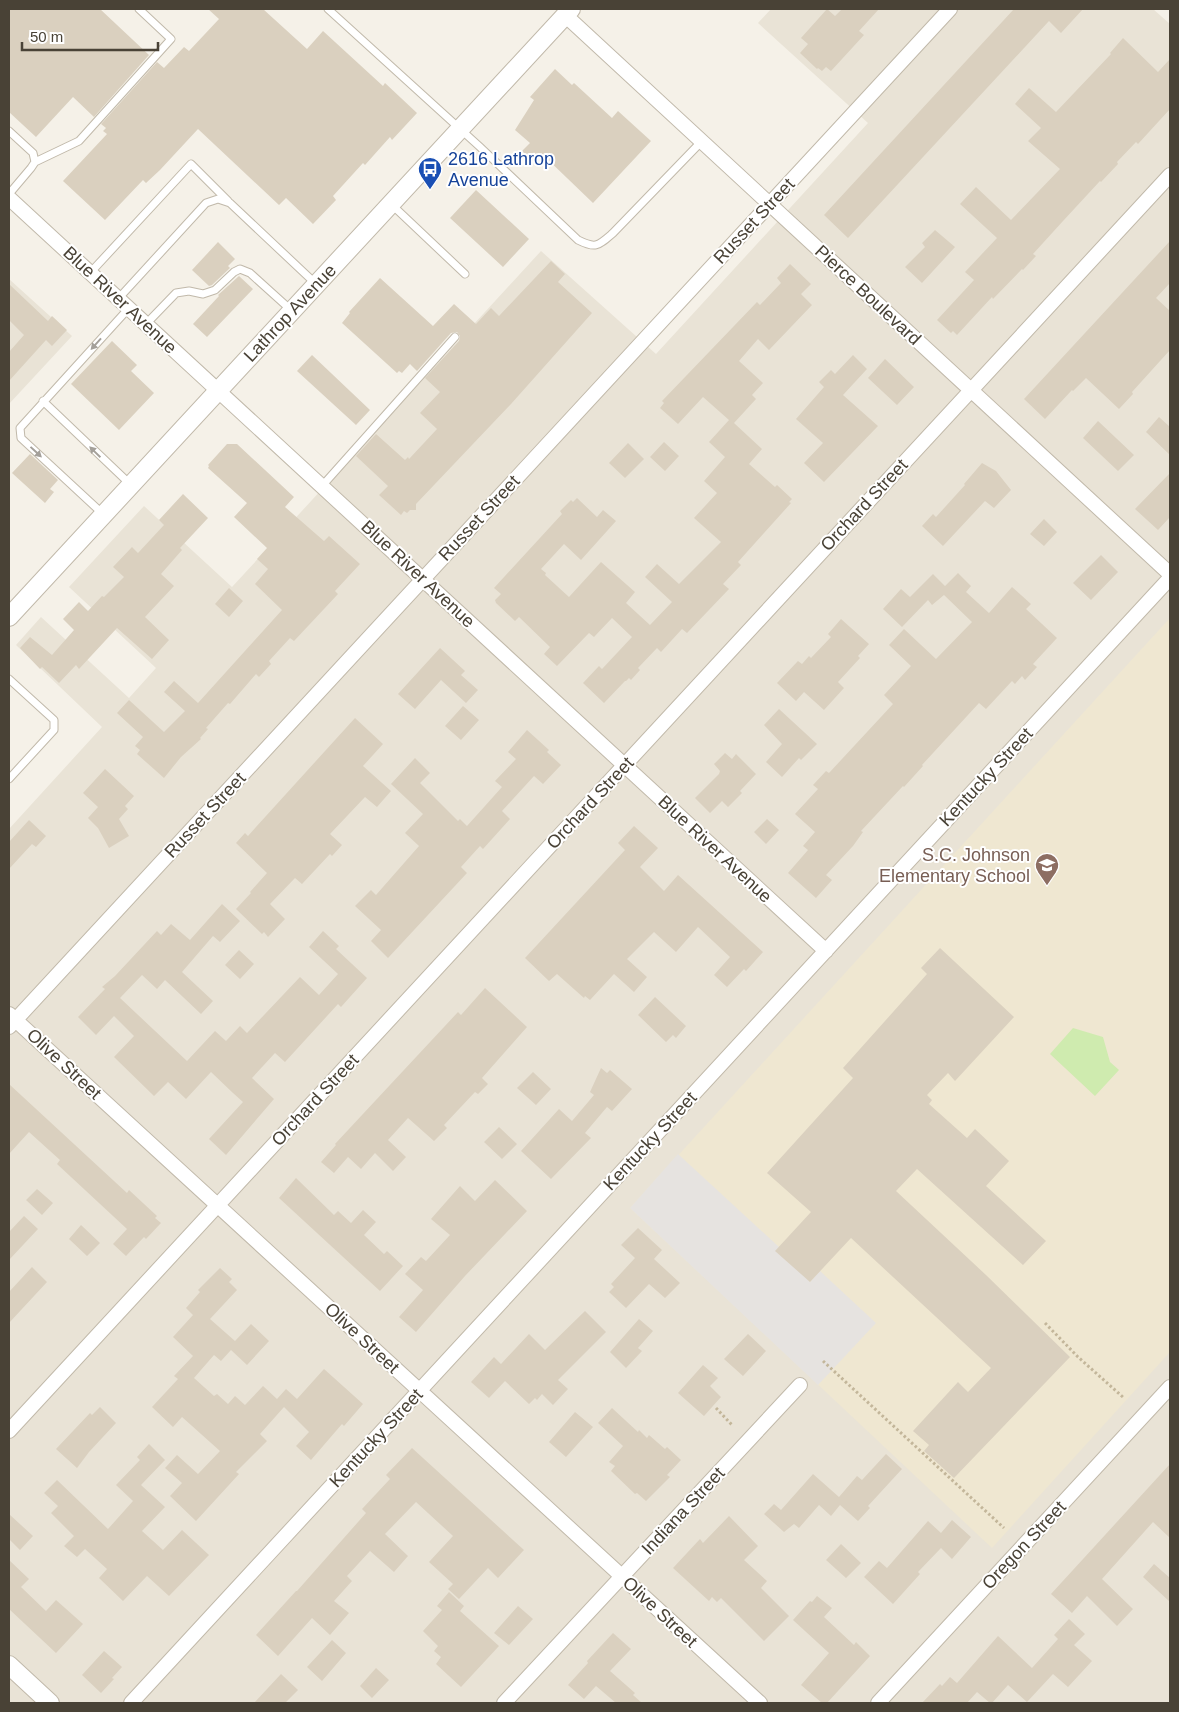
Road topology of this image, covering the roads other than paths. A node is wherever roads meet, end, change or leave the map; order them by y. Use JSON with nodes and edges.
{"nodes":[{"id":1,"x":139,"y":9,"type":"edge"},
{"id":2,"x":328,"y":9,"type":"edge"},
{"id":3,"x":950,"y":9,"type":"edge"},
{"id":4,"x":568,"y":12,"type":"edge"},
{"id":5,"x":460,"y":129,"type":"junction"},
{"id":6,"x":9,"y":131,"type":"edge"},
{"id":7,"x":702,"y":141,"type":"junction"},
{"id":8,"x":35,"y":162,"type":"junction"},
{"id":9,"x":1170,"y":174,"type":"edge"},
{"id":10,"x":9,"y":196,"type":"edge"},
{"id":11,"x":230,"y":203,"type":"junction"},
{"id":12,"x":391,"y":203,"type":"junction"},
{"id":13,"x":770,"y":204,"type":"junction"},
{"id":14,"x":90,"y":272,"type":"junction"},
{"id":15,"x":466,"y":274,"type":"dead end"},
{"id":16,"x":316,"y":284,"type":"junction"},
{"id":17,"x":123,"y":303,"type":"junction"},
{"id":18,"x":292,"y":311,"type":"junction"},
{"id":19,"x":146,"y":324,"type":"junction"},
{"id":20,"x":455,"y":337,"type":"dead end"},
{"id":21,"x":218,"y":390,"type":"junction"},
{"id":22,"x":971,"y":390,"type":"junction"},
{"id":23,"x":43,"y":402,"type":"junction"},
{"id":24,"x":131,"y":485,"type":"junction"},
{"id":25,"x":322,"y":486,"type":"junction"},
{"id":26,"x":103,"y":514,"type":"junction"},
{"id":27,"x":1170,"y":574,"type":"edge"},
{"id":28,"x":1170,"y":578,"type":"edge"},
{"id":29,"x":423,"y":579,"type":"junction"},
{"id":30,"x":9,"y":617,"type":"edge"},
{"id":31,"x":9,"y":679,"type":"edge"},
{"id":32,"x":625,"y":765,"type":"junction"},
{"id":33,"x":9,"y":779,"type":"edge"},
{"id":34,"x":826,"y":951,"type":"junction"},
{"id":35,"x":11,"y":1020,"type":"edge"},
{"id":36,"x":218,"y":1205,"type":"junction"},
{"id":37,"x":800,"y":1385,"type":"dead end"},
{"id":38,"x":1170,"y":1387,"type":"edge"},
{"id":39,"x":420,"y":1391,"type":"junction"},
{"id":40,"x":9,"y":1431,"type":"edge"},
{"id":41,"x":622,"y":1577,"type":"junction"},
{"id":42,"x":9,"y":1665,"type":"edge"},
{"id":43,"x":50,"y":1703,"type":"edge"},
{"id":44,"x":130,"y":1703,"type":"edge"},
{"id":45,"x":504,"y":1703,"type":"edge"},
{"id":46,"x":760,"y":1703,"type":"edge"},
{"id":47,"x":878,"y":1703,"type":"edge"}],
"edges":[{"from":1,"to":8,"type":"lane"},
{"from":2,"to":5,"type":"lane"},
{"from":3,"to":13,"type":"street","name":"Russet Street"},
{"from":4,"to":5,"type":"street","name":"Lathrop Avenue"},
{"from":4,"to":7,"type":"street","name":"Pierce Boulevard"},
{"from":5,"to":7,"type":"lane"},
{"from":5,"to":12,"type":"street","name":"Lathrop Avenue"},
{"from":6,"to":8,"type":"lane"},
{"from":7,"to":13,"type":"street","name":"Pierce Boulevard"},
{"from":8,"to":10,"type":"lane"},
{"from":9,"to":22,"type":"street","name":"Orchard Street"},
{"from":10,"to":14,"type":"street","name":"Blue River Avenue"},
{"from":11,"to":14,"type":"lane"},
{"from":11,"to":16,"type":"lane"},
{"from":11,"to":17,"type":"lane"},
{"from":12,"to":15,"type":"lane"},
{"from":12,"to":16,"type":"street","name":"Lathrop Avenue"},
{"from":13,"to":22,"type":"street","name":"Pierce Boulevard"},
{"from":13,"to":29,"type":"street","name":"Russet Street"},
{"from":14,"to":17,"type":"street","name":"Blue River Avenue"},
{"from":16,"to":18,"type":"street","name":"Lathrop Avenue"},
{"from":17,"to":19,"type":"street","name":"Blue River Avenue"},
{"from":17,"to":23,"type":"lane","one_way":true},
{"from":18,"to":19,"type":"lane"},
{"from":18,"to":21,"type":"street","name":"Lathrop Avenue"},
{"from":19,"to":21,"type":"street","name":"Blue River Avenue"},
{"from":20,"to":25,"type":"lane"},
{"from":21,"to":24,"type":"street","name":"Lathrop Avenue"},
{"from":21,"to":25,"type":"street","name":"Blue River Avenue"},
{"from":22,"to":27,"type":"street","name":"Pierce Boulevard"},
{"from":22,"to":32,"type":"street","name":"Orchard Street"},
{"from":24,"to":23,"type":"lane","one_way":true},
{"from":23,"to":26,"type":"lane","one_way":true},
{"from":24,"to":26,"type":"street","name":"Lathrop Avenue"},
{"from":25,"to":29,"type":"street","name":"Blue River Avenue"},
{"from":26,"to":30,"type":"street","name":"Lathrop Avenue"},
{"from":28,"to":34,"type":"street","name":"Kentucky Street"},
{"from":29,"to":32,"type":"street","name":"Blue River Avenue"},
{"from":29,"to":35,"type":"street","name":"Russet Street"},
{"from":31,"to":33,"type":"lane"},
{"from":32,"to":34,"type":"street","name":"Blue River Avenue"},
{"from":32,"to":36,"type":"street","name":"Orchard Street"},
{"from":34,"to":39,"type":"street","name":"Kentucky Street"},
{"from":35,"to":36,"type":"street","name":"Olive Street"},
{"from":36,"to":39,"type":"street","name":"Olive Street"},
{"from":36,"to":40,"type":"street","name":"Orchard Street"},
{"from":37,"to":41,"type":"street","name":"Indiana Street"},
{"from":38,"to":47,"type":"street","name":"Oregon Street"},
{"from":39,"to":41,"type":"street","name":"Olive Street"},
{"from":39,"to":44,"type":"street","name":"Kentucky Street"},
{"from":41,"to":45,"type":"street","name":"Indiana Street"},
{"from":41,"to":46,"type":"street","name":"Olive Street"},
{"from":42,"to":43,"type":"street"}]}
